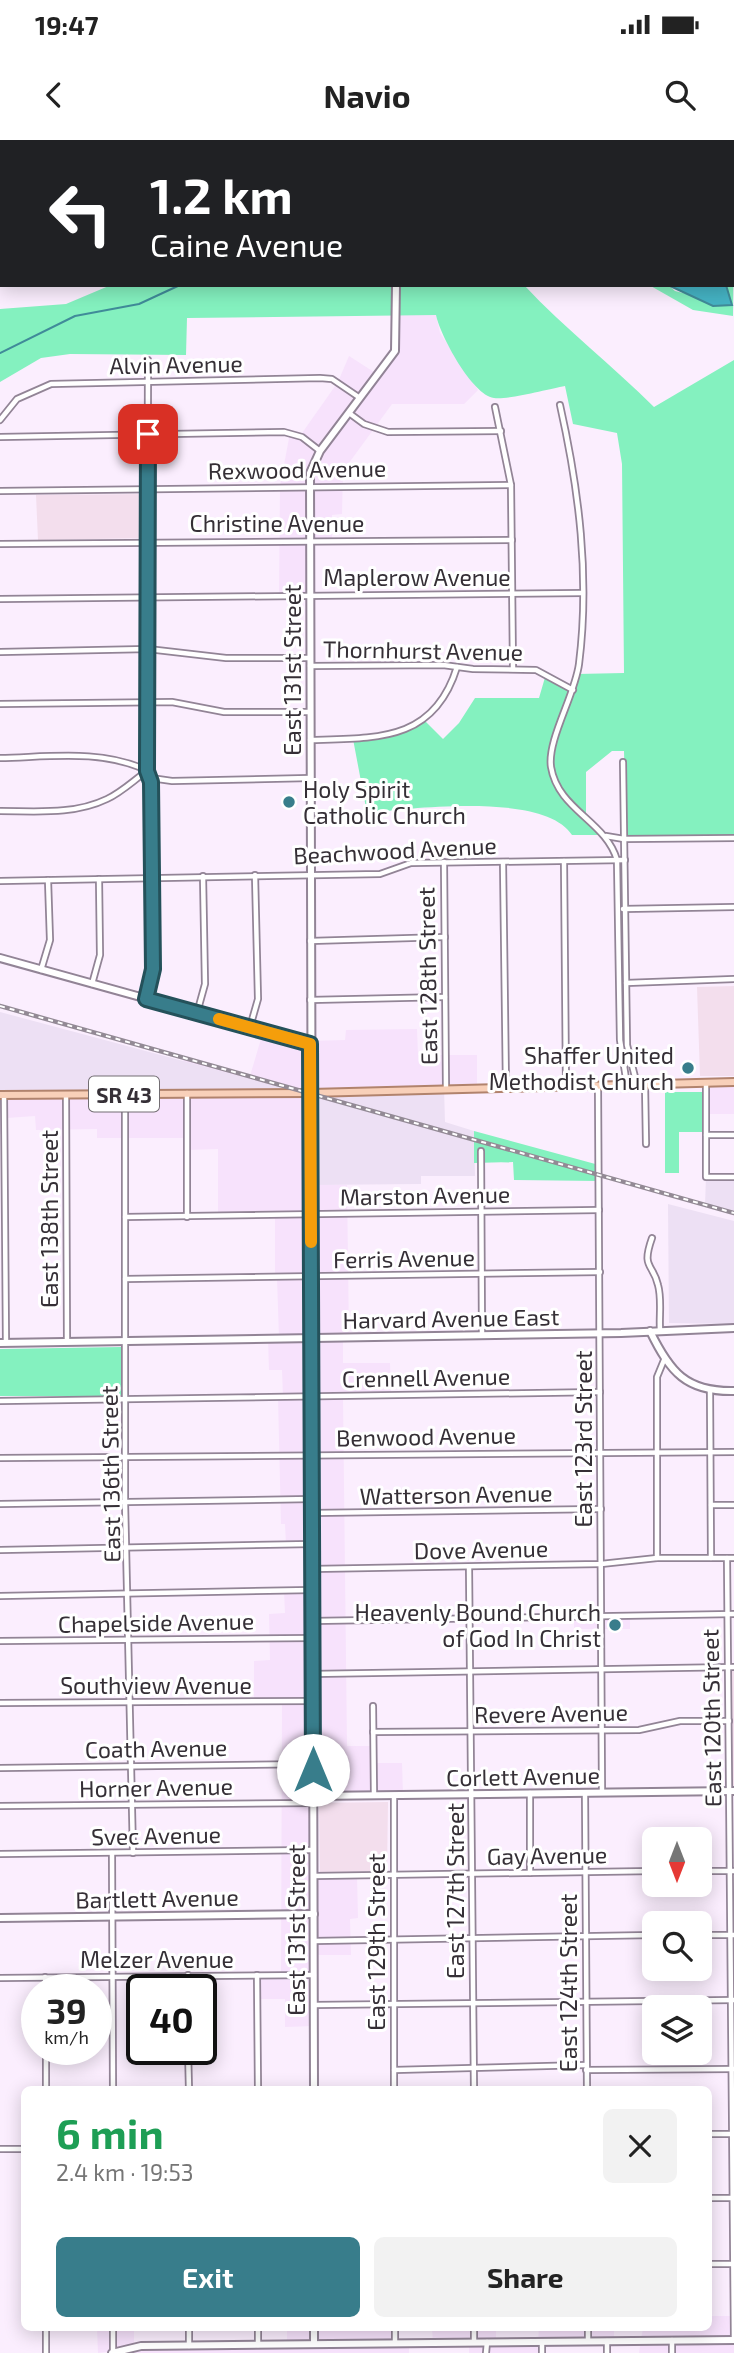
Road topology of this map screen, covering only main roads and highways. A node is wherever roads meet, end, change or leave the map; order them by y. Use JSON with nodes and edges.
{"nodes":[{"id":1,"x":734,"y":1082,"type":"edge"},
{"id":2,"x":2,"y":1095,"type":"edge"}],
"edges":[{"from":1,"to":2,"type":"main road","number":"SR 43"}]}
